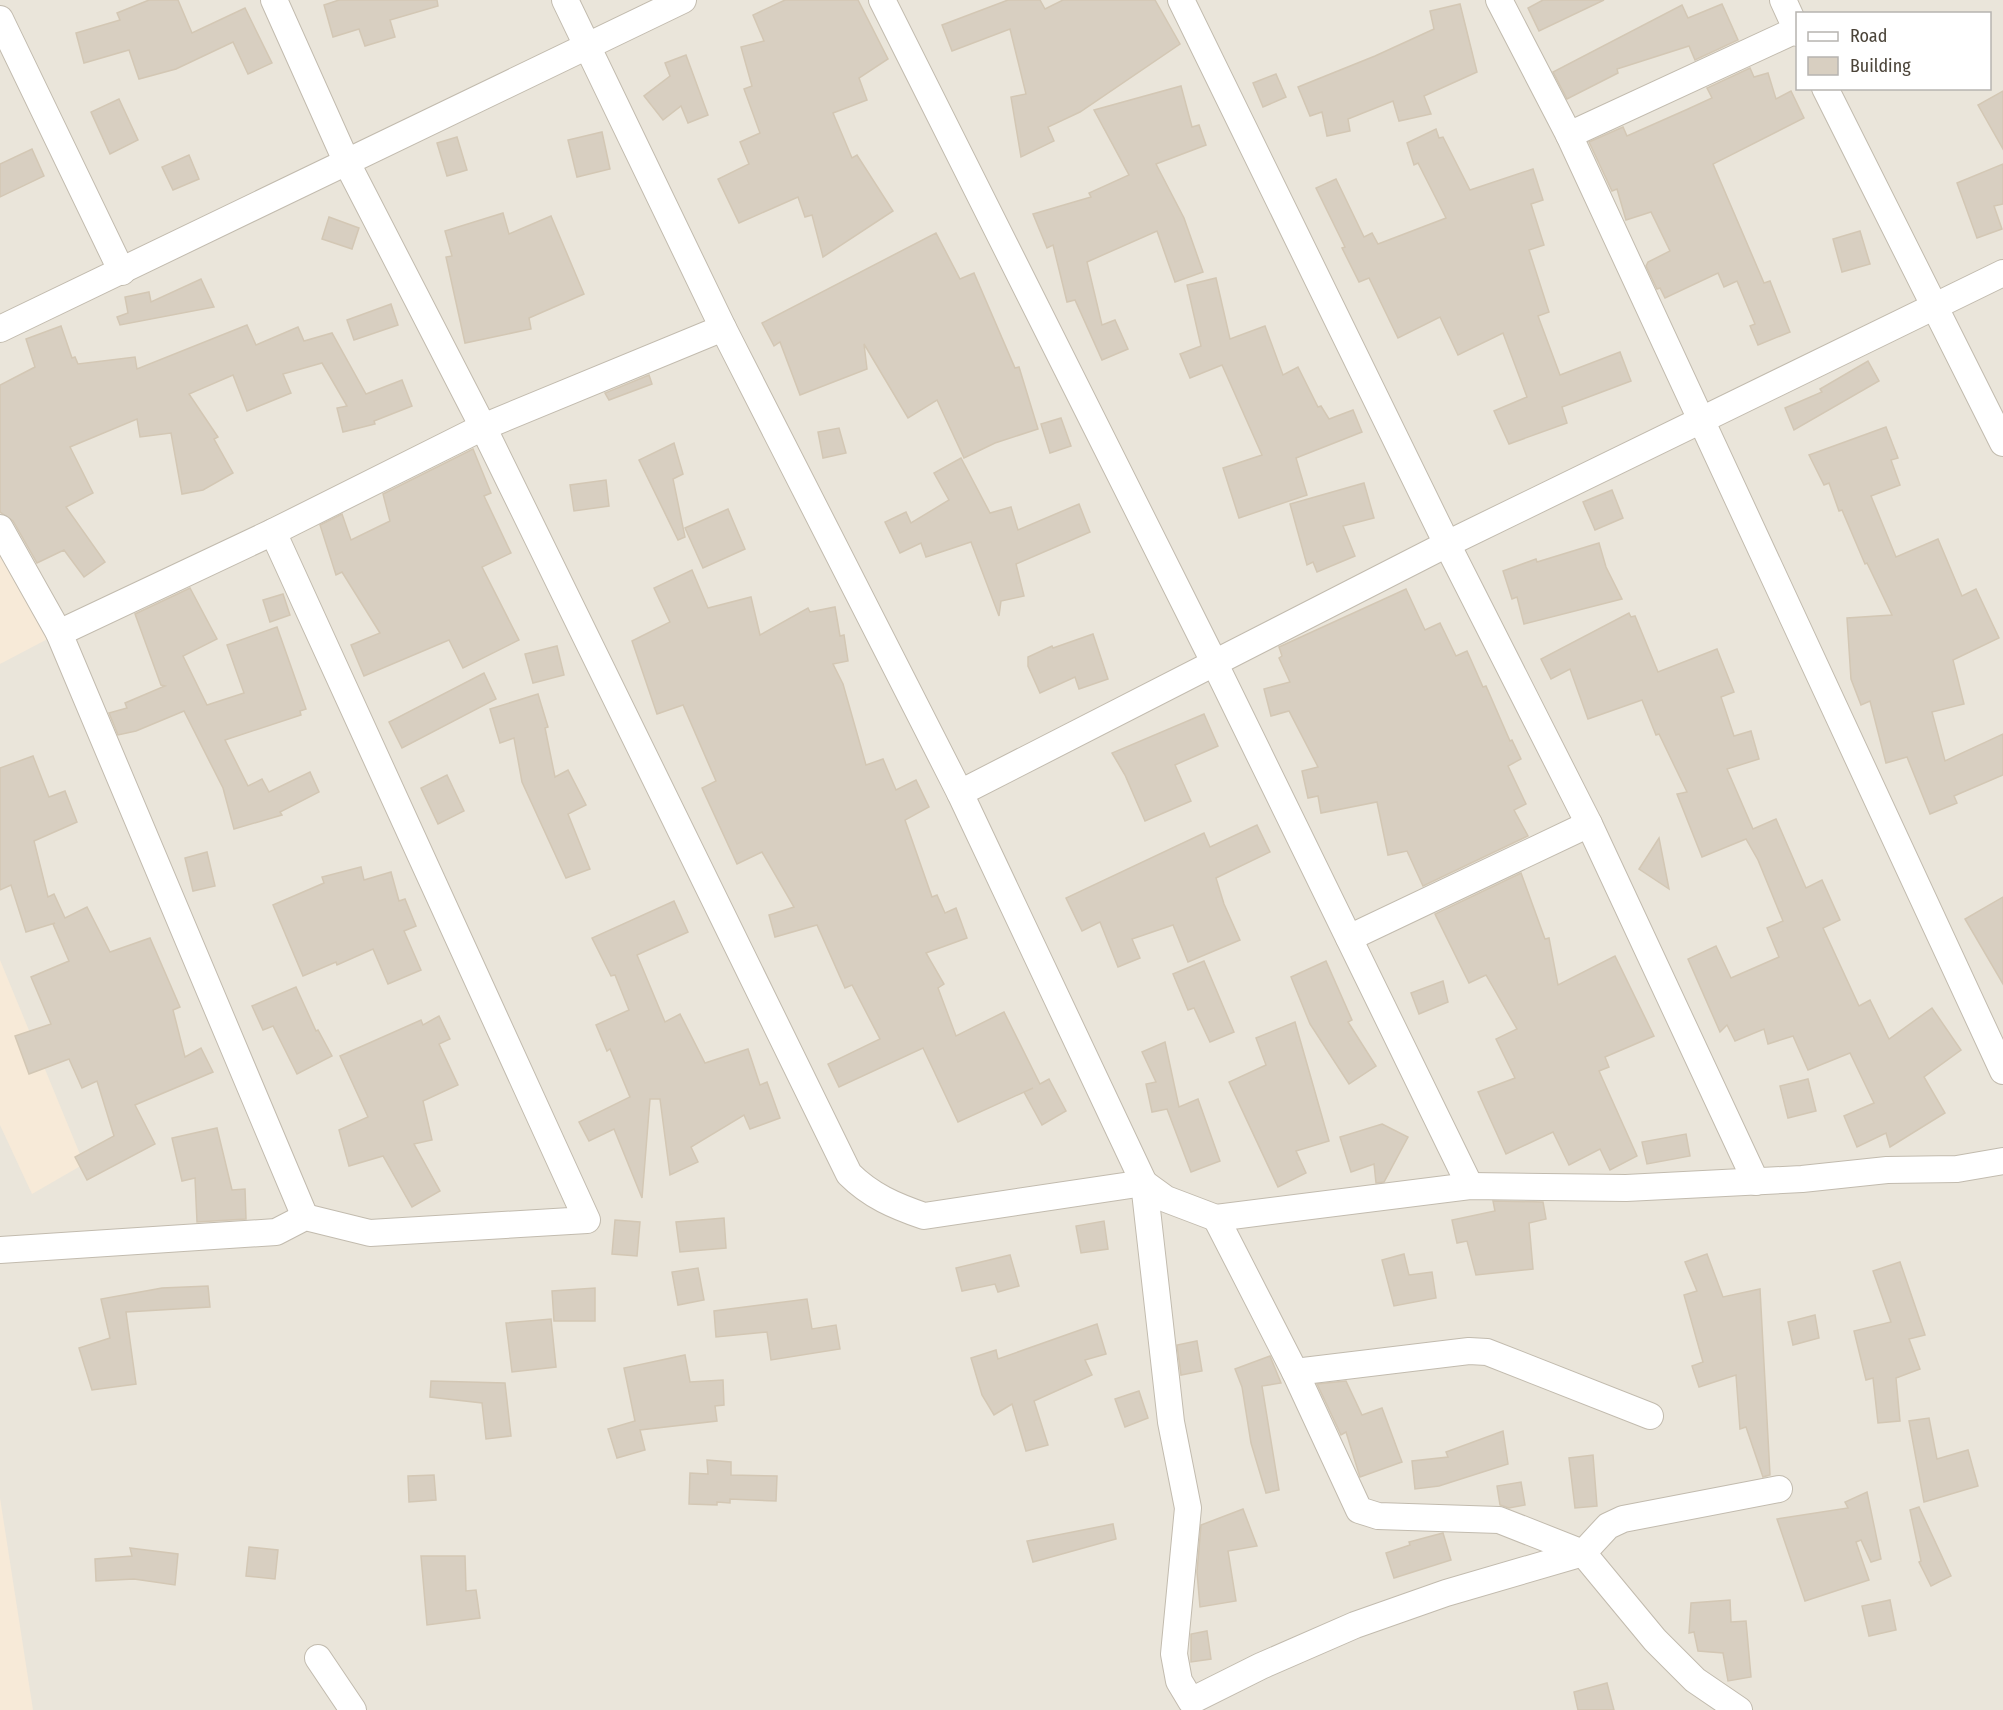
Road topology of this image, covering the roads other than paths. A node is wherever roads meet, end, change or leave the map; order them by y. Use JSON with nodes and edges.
{"nodes":[{"id":1,"x":274,"y":0,"type":"edge"},
{"id":2,"x":565,"y":0,"type":"edge"},
{"id":3,"x":683,"y":0,"type":"edge"},
{"id":4,"x":882,"y":0,"type":"edge"},
{"id":5,"x":1181,"y":0,"type":"edge"},
{"id":6,"x":1499,"y":0,"type":"edge"},
{"id":7,"x":1783,"y":0,"type":"edge"},
{"id":8,"x":0,"y":20,"type":"edge"},
{"id":9,"x":1796,"y":29,"type":"edge"},
{"id":10,"x":1796,"y":31,"type":"edge"},
{"id":11,"x":587,"y":46,"type":"junction"},
{"id":12,"x":1826,"y":90,"type":"edge"},
{"id":13,"x":1569,"y":135,"type":"junction"},
{"id":14,"x":347,"y":163,"type":"junction"},
{"id":15,"x":122,"y":272,"type":"junction"},
{"id":16,"x":2003,"y":273,"type":"edge"},
{"id":17,"x":1935,"y":306,"type":"junction"},
{"id":18,"x":723,"y":328,"type":"junction"},
{"id":19,"x":0,"y":329,"type":"edge"},
{"id":20,"x":1700,"y":420,"type":"junction"},
{"id":21,"x":483,"y":427,"type":"junction"},
{"id":22,"x":2003,"y":443,"type":"edge"},
{"id":23,"x":0,"y":528,"type":"edge"},
{"id":24,"x":273,"y":532,"type":"junction"},
{"id":25,"x":1447,"y":544,"type":"junction"},
{"id":26,"x":59,"y":633,"type":"junction"},
{"id":27,"x":1214,"y":662,"type":"junction"},
{"id":28,"x":960,"y":793,"type":"junction"},
{"id":29,"x":1589,"y":824,"type":"junction"},
{"id":30,"x":1349,"y":938,"type":"junction"},
{"id":31,"x":2003,"y":1071,"type":"edge"},
{"id":32,"x":2003,"y":1161,"type":"edge"},
{"id":33,"x":1756,"y":1182,"type":"junction"},
{"id":34,"x":1144,"y":1183,"type":"junction"},
{"id":35,"x":1470,"y":1186,"type":"junction"},
{"id":36,"x":306,"y":1217,"type":"junction"},
{"id":37,"x":1216,"y":1218,"type":"junction"},
{"id":38,"x":0,"y":1250,"type":"edge"},
{"id":39,"x":1295,"y":1372,"type":"junction"},
{"id":40,"x":1650,"y":1416,"type":"dead end"},
{"id":41,"x":1779,"y":1489,"type":"dead end"},
{"id":42,"x":1584,"y":1553,"type":"junction"},
{"id":43,"x":318,"y":1658,"type":"dead end"},
{"id":44,"x":1190,"y":1705,"type":"edge"},
{"id":45,"x":353,"y":1710,"type":"edge"},
{"id":46,"x":1739,"y":1710,"type":"edge"}],
"edges":[{"from":1,"to":14,"type":"street"},
{"from":2,"to":11,"type":"street"},
{"from":3,"to":11,"type":"street"},
{"from":4,"to":27,"type":"street"},
{"from":5,"to":25,"type":"street"},
{"from":6,"to":13,"type":"street"},
{"from":7,"to":9,"type":"street"},
{"from":8,"to":15,"type":"street"},
{"from":10,"to":13,"type":"street"},
{"from":11,"to":14,"type":"street"},
{"from":11,"to":18,"type":"street"},
{"from":12,"to":17,"type":"street"},
{"from":13,"to":20,"type":"street"},
{"from":14,"to":15,"type":"street"},
{"from":14,"to":21,"type":"street"},
{"from":15,"to":19,"type":"street"},
{"from":16,"to":17,"type":"street"},
{"from":17,"to":20,"type":"street"},
{"from":17,"to":22,"type":"street"},
{"from":18,"to":21,"type":"street"},
{"from":18,"to":28,"type":"street"},
{"from":20,"to":25,"type":"street"},
{"from":20,"to":31,"type":"street"},
{"from":21,"to":24,"type":"street"},
{"from":21,"to":34,"type":"street"},
{"from":23,"to":26,"type":"street"},
{"from":24,"to":26,"type":"street"},
{"from":24,"to":36,"type":"street"},
{"from":25,"to":27,"type":"street"},
{"from":25,"to":29,"type":"street"},
{"from":26,"to":36,"type":"street"},
{"from":27,"to":28,"type":"street"},
{"from":27,"to":30,"type":"street"},
{"from":28,"to":34,"type":"street"},
{"from":29,"to":30,"type":"street"},
{"from":29,"to":33,"type":"street"},
{"from":30,"to":35,"type":"street"},
{"from":32,"to":33,"type":"street"},
{"from":33,"to":35,"type":"street"},
{"from":34,"to":37,"type":"street"},
{"from":34,"to":44,"type":"street"},
{"from":35,"to":37,"type":"street"},
{"from":36,"to":38,"type":"street"},
{"from":37,"to":39,"type":"street"},
{"from":39,"to":40,"type":"street"},
{"from":39,"to":42,"type":"street"},
{"from":41,"to":42,"type":"street"},
{"from":42,"to":44,"type":"street"},
{"from":42,"to":46,"type":"street"},
{"from":43,"to":45,"type":"street"}]}
